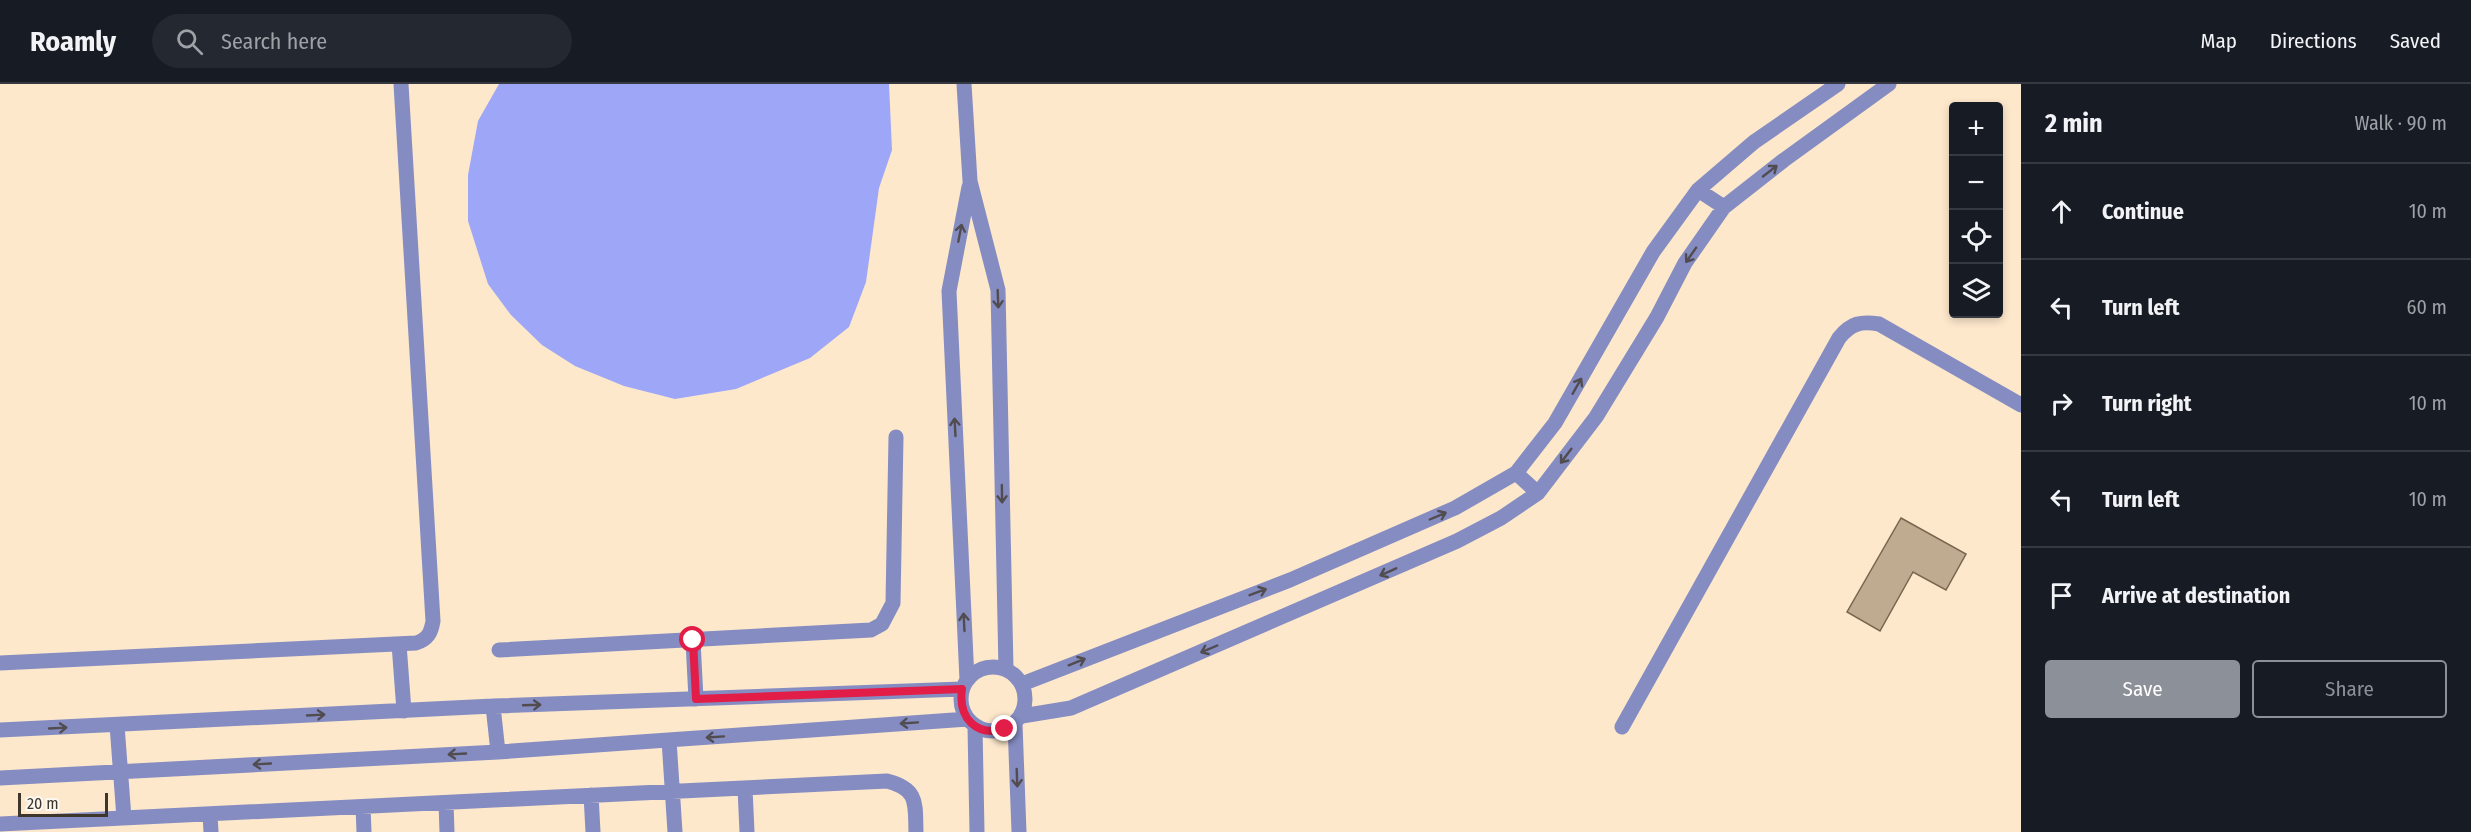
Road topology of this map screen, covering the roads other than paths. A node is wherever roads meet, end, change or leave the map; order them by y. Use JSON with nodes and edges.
{"nodes":[{"id":1,"x":401,"y":84,"type":"edge"},
{"id":2,"x":964,"y":84,"type":"edge"},
{"id":3,"x":1839,"y":84,"type":"edge"},
{"id":4,"x":1890,"y":84,"type":"edge"},
{"id":5,"x":970,"y":181,"type":"junction"},
{"id":6,"x":1698,"y":190,"type":"junction"},
{"id":7,"x":1724,"y":207,"type":"junction"},
{"id":8,"x":2021,"y":405,"type":"edge"},
{"id":9,"x":896,"y":437,"type":"dead end"},
{"id":10,"x":1516,"y":473,"type":"junction"},
{"id":11,"x":1538,"y":493,"type":"junction"},
{"id":12,"x":693,"y":640,"type":"junction"},
{"id":13,"x":399,"y":644,"type":"junction"},
{"id":14,"x":499,"y":650,"type":"dead end"},
{"id":15,"x":0,"y":663,"type":"edge"},
{"id":16,"x":1006,"y":669,"type":"junction"},
{"id":17,"x":1022,"y":684,"type":"junction"},
{"id":18,"x":965,"y":685,"type":"junction"},
{"id":19,"x":696,"y":699,"type":"junction"},
{"id":20,"x":493,"y":706,"type":"junction"},
{"id":21,"x":404,"y":711,"type":"junction"},
{"id":22,"x":1018,"y":720,"type":"junction"},
{"id":23,"x":971,"y":723,"type":"junction"},
{"id":24,"x":117,"y":724,"type":"junction"},
{"id":25,"x":1622,"y":726,"type":"dead end"},
{"id":26,"x":0,"y":730,"type":"edge"},
{"id":27,"x":669,"y":740,"type":"junction"},
{"id":28,"x":498,"y":752,"type":"junction"},
{"id":29,"x":121,"y":771,"type":"junction"},
{"id":30,"x":0,"y":778,"type":"edge"},
{"id":31,"x":745,"y":788,"type":"junction"},
{"id":32,"x":673,"y":791,"type":"junction"},
{"id":33,"x":591,"y":795,"type":"junction"},
{"id":34,"x":446,"y":803,"type":"junction"},
{"id":35,"x":363,"y":807,"type":"junction"},
{"id":36,"x":210,"y":814,"type":"junction"},
{"id":37,"x":124,"y":818,"type":"junction"},
{"id":38,"x":0,"y":824,"type":"edge"},
{"id":39,"x":41,"y":827,"type":"edge"},
{"id":40,"x":211,"y":832,"type":"edge"},
{"id":41,"x":364,"y":832,"type":"edge"},
{"id":42,"x":447,"y":832,"type":"edge"},
{"id":43,"x":593,"y":832,"type":"edge"},
{"id":44,"x":675,"y":832,"type":"edge"},
{"id":45,"x":747,"y":832,"type":"edge"},
{"id":46,"x":916,"y":832,"type":"edge"},
{"id":47,"x":977,"y":832,"type":"edge"},
{"id":48,"x":1019,"y":832,"type":"edge"}],
"edges":[{"from":1,"to":13,"type":"lane"},
{"from":2,"to":5,"type":"lane"},
{"from":3,"to":6,"type":"lane"},
{"from":7,"to":4,"type":"lane","one_way":true},
{"from":5,"to":16,"type":"lane","one_way":true},
{"from":18,"to":5,"type":"lane","one_way":true},
{"from":6,"to":7,"type":"lane"},
{"from":10,"to":6,"type":"lane","one_way":true},
{"from":7,"to":11,"type":"lane","one_way":true},
{"from":8,"to":25,"type":"lane"},
{"from":9,"to":12,"type":"lane"},
{"from":10,"to":11,"type":"lane"},
{"from":17,"to":10,"type":"lane","one_way":true},
{"from":11,"to":22,"type":"lane","one_way":true},
{"from":12,"to":14,"type":"lane"},
{"from":12,"to":19,"type":"lane"},
{"from":13,"to":15,"type":"lane"},
{"from":13,"to":21,"type":"lane"},
{"from":16,"to":17,"type":"lane"},
{"from":16,"to":18,"type":"lane"},
{"from":17,"to":22,"type":"lane"},
{"from":18,"to":19,"type":"lane"},
{"from":18,"to":23,"type":"lane"},
{"from":20,"to":19,"type":"lane","one_way":true},
{"from":20,"to":21,"type":"lane"},
{"from":20,"to":28,"type":"lane"},
{"from":24,"to":21,"type":"lane","one_way":true},
{"from":22,"to":23,"type":"lane"},
{"from":22,"to":48,"type":"lane","one_way":true},
{"from":23,"to":27,"type":"lane","one_way":true},
{"from":23,"to":47,"type":"lane"},
{"from":26,"to":24,"type":"lane","one_way":true},
{"from":24,"to":29,"type":"lane"},
{"from":27,"to":28,"type":"lane"},
{"from":27,"to":32,"type":"lane"},
{"from":28,"to":29,"type":"lane","one_way":true},
{"from":29,"to":30,"type":"lane"},
{"from":29,"to":37,"type":"lane"},
{"from":31,"to":32,"type":"lane"},
{"from":31,"to":45,"type":"lane"},
{"from":31,"to":46,"type":"lane"},
{"from":32,"to":33,"type":"lane"},
{"from":32,"to":44,"type":"lane"},
{"from":33,"to":34,"type":"lane"},
{"from":33,"to":43,"type":"lane"},
{"from":34,"to":35,"type":"lane"},
{"from":34,"to":42,"type":"lane"},
{"from":35,"to":36,"type":"lane"},
{"from":35,"to":41,"type":"lane"},
{"from":36,"to":37,"type":"lane"},
{"from":36,"to":40,"type":"lane"},
{"from":37,"to":39,"type":"lane"},
{"from":38,"to":39,"type":"lane"}]}
